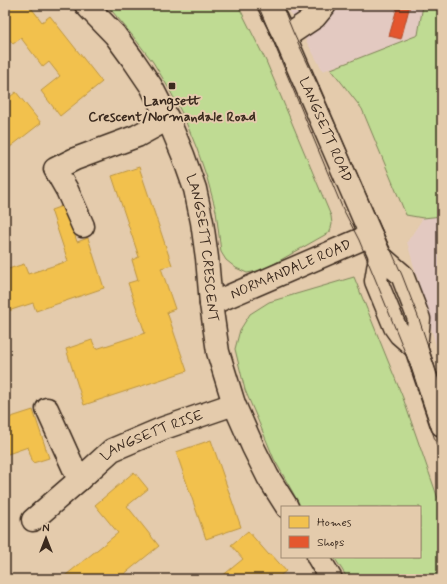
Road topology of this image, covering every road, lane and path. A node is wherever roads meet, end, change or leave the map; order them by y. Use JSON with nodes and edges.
{"nodes":[{"id":1,"x":86,"y":5,"type":"edge"},
{"id":2,"x":269,"y":5,"type":"edge"},
{"id":3,"x":325,"y":5,"type":"edge"},
{"id":4,"x":285,"y":37,"type":"junction"},
{"id":5,"x":168,"y":119,"type":"junction"},
{"id":6,"x":83,"y":226,"type":"dead end"},
{"id":7,"x":371,"y":235,"type":"junction"},
{"id":8,"x":211,"y":304,"type":"junction"},
{"id":9,"x":234,"y":404,"type":"junction"},
{"id":10,"x":47,"y":409,"type":"dead end"},
{"id":11,"x":442,"y":425,"type":"edge"},
{"id":12,"x":78,"y":480,"type":"junction"},
{"id":13,"x":286,"y":506,"type":"edge"},
{"id":14,"x":33,"y":520,"type":"dead end"},
{"id":15,"x":319,"y":558,"type":"edge"},
{"id":16,"x":331,"y":579,"type":"edge"}],
"edges":[{"from":1,"to":5,"type":"street","name":"LANGSETT CRESCENT"},
{"from":2,"to":4,"type":"street","name":"LANGSETT ROAD"},
{"from":3,"to":4,"type":"street"},
{"from":4,"to":7,"type":"street","name":"LANGSETT ROAD"},
{"from":5,"to":6,"type":"street"},
{"from":5,"to":8,"type":"street","name":"LANGSETT CRESCENT"},
{"from":7,"to":8,"type":"street","name":"NORMANDALE ROAD"},
{"from":7,"to":11,"type":"street","name":"LANGSETT ROAD"},
{"from":8,"to":9,"type":"street","name":"LANGSETT CRESCENT"},
{"from":9,"to":12,"type":"street","name":"LANGSETT RISE"},
{"from":9,"to":13,"type":"street","name":"LANGSETT CRESCENT"},
{"from":10,"to":12,"type":"street"},
{"from":12,"to":14,"type":"street","name":"LANGSETT RISE"},
{"from":15,"to":16,"type":"street"}]}
